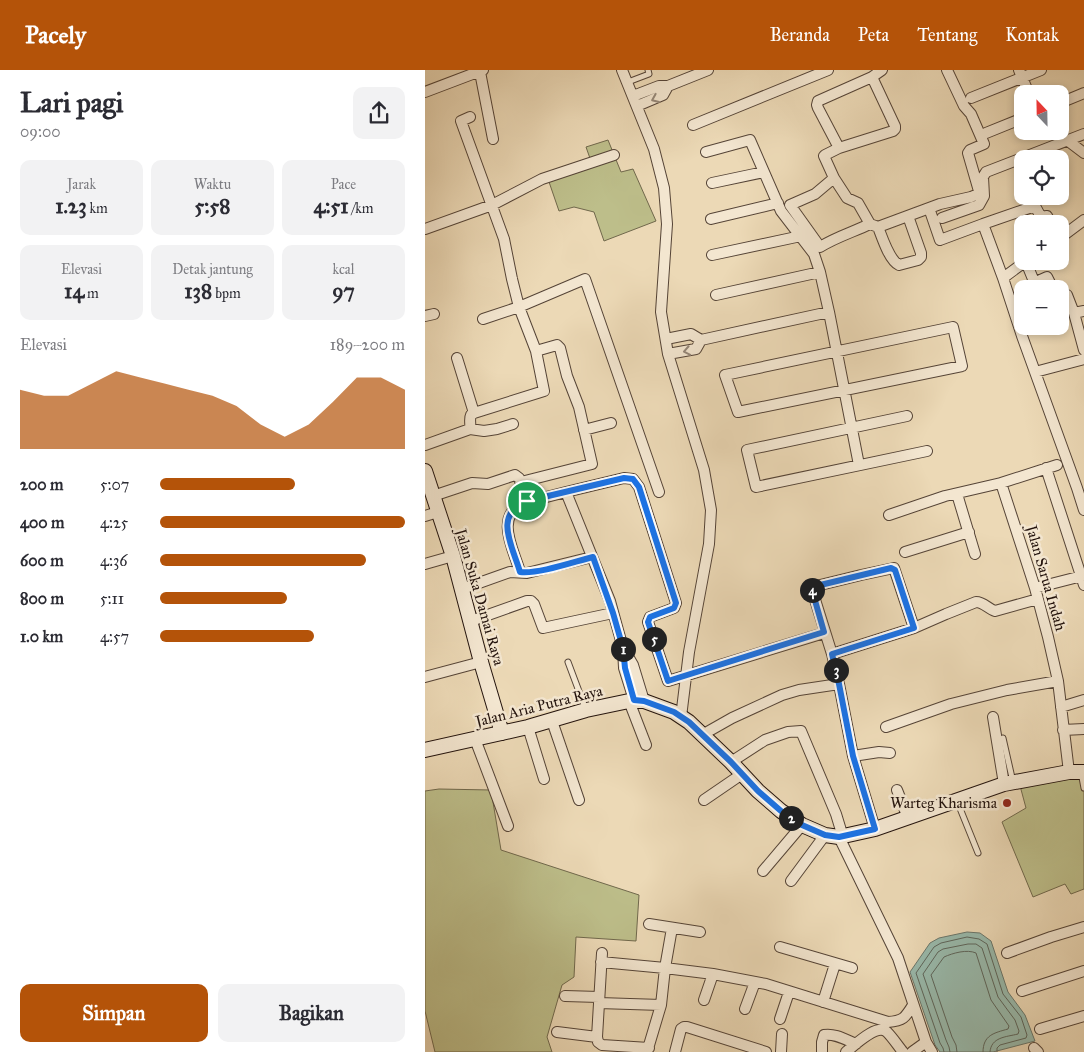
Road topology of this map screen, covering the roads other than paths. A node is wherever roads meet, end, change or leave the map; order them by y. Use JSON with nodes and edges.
{"nodes":[{"id":1,"x":622,"y":70,"type":"edge"},
{"id":2,"x":647,"y":70,"type":"edge"},
{"id":3,"x":709,"y":70,"type":"edge"},
{"id":4,"x":828,"y":70,"type":"edge"},
{"id":5,"x":882,"y":70,"type":"edge"},
{"id":6,"x":947,"y":70,"type":"edge"},
{"id":7,"x":1041,"y":70,"type":"edge"},
{"id":8,"x":482,"y":71,"type":"edge"},
{"id":9,"x":817,"y":72,"type":"edge"},
{"id":10,"x":1021,"y":74,"type":"edge"},
{"id":11,"x":872,"y":76,"type":"junction"},
{"id":12,"x":627,"y":82,"type":"junction"},
{"id":13,"x":669,"y":86,"type":"junction"},
{"id":14,"x":425,"y":92,"type":"edge"},
{"id":15,"x":1084,"y":93,"type":"edge"},
{"id":16,"x":633,"y":96,"type":"junction"},
{"id":17,"x":971,"y":98,"type":"dead end"},
{"id":18,"x":1069,"y":99,"type":"edge"},
{"id":19,"x":637,"y":106,"type":"junction"},
{"id":20,"x":470,"y":117,"type":"dead end"},
{"id":21,"x":1014,"y":122,"type":"edge"},
{"id":22,"x":693,"y":125,"type":"dead end"},
{"id":23,"x":986,"y":133,"type":"dead end"},
{"id":24,"x":1084,"y":134,"type":"edge"},
{"id":25,"x":493,"y":139,"type":"dead end"},
{"id":26,"x":1068,"y":140,"type":"joint"},
{"id":27,"x":1069,"y":140,"type":"edge"},
{"id":28,"x":839,"y":148,"type":"junction"},
{"id":29,"x":706,"y":152,"type":"dead end"},
{"id":30,"x":1084,"y":153,"type":"edge"},
{"id":31,"x":614,"y":155,"type":"dead end"},
{"id":32,"x":764,"y":172,"type":"junction"},
{"id":33,"x":834,"y":178,"type":"junction"},
{"id":34,"x":712,"y":183,"type":"dead end"},
{"id":35,"x":778,"y":203,"type":"junction"},
{"id":36,"x":492,"y":205,"type":"junction"},
{"id":37,"x":929,"y":208,"type":"junction"},
{"id":38,"x":1040,"y":215,"type":"edge"},
{"id":39,"x":908,"y":216,"type":"junction"},
{"id":40,"x":942,"y":218,"type":"dead end"},
{"id":41,"x":711,"y":219,"type":"dead end"},
{"id":42,"x":1084,"y":220,"type":"edge"},
{"id":43,"x":983,"y":224,"type":"junction"},
{"id":44,"x":874,"y":226,"type":"junction"},
{"id":45,"x":426,"y":227,"type":"edge"},
{"id":46,"x":1069,"y":231,"type":"edge"},
{"id":47,"x":801,"y":236,"type":"junction"},
{"id":48,"x":712,"y":255,"type":"dead end"},
{"id":49,"x":1014,"y":270,"type":"edge"},
{"id":50,"x":820,"y":272,"type":"junction"},
{"id":51,"x":1003,"y":278,"type":"junction"},
{"id":52,"x":716,"y":295,"type":"dead end"},
{"id":53,"x":1069,"y":302,"type":"edge"},
{"id":54,"x":519,"y":307,"type":"junction"},
{"id":55,"x":829,"y":312,"type":"junction"},
{"id":56,"x":1079,"y":312,"type":"edge"},
{"id":57,"x":483,"y":319,"type":"dead end"},
{"id":58,"x":1082,"y":335,"type":"edge"},
{"id":59,"x":666,"y":339,"type":"junction"},
{"id":60,"x":701,"y":340,"type":"junction"},
{"id":61,"x":1084,"y":350,"type":"edge"},
{"id":62,"x":537,"y":351,"type":"junction"},
{"id":63,"x":836,"y":351,"type":"junction"},
{"id":64,"x":668,"y":354,"type":"junction"},
{"id":65,"x":457,"y":358,"type":"dead end"},
{"id":66,"x":1084,"y":359,"type":"edge"},
{"id":67,"x":1035,"y":372,"type":"junction"},
{"id":68,"x":844,"y":390,"type":"junction"},
{"id":69,"x":474,"y":413,"type":"junction"},
{"id":70,"x":907,"y":416,"type":"dead end"},
{"id":71,"x":611,"y":423,"type":"dead end"},
{"id":72,"x":513,"y":424,"type":"dead end"},
{"id":73,"x":851,"y":428,"type":"junction"},
{"id":74,"x":470,"y":429,"type":"junction"},
{"id":75,"x":584,"y":430,"type":"junction"},
{"id":76,"x":425,"y":444,"type":"edge"},
{"id":77,"x":927,"y":451,"type":"dead end"},
{"id":78,"x":859,"y":465,"type":"junction"},
{"id":79,"x":1057,"y":465,"type":"dead end"},
{"id":80,"x":1046,"y":468,"type":"junction"},
{"id":81,"x":425,"y":470,"type":"edge"},
{"id":82,"x":521,"y":482,"type":"junction"},
{"id":83,"x":1001,"y":482,"type":"junction"},
{"id":84,"x":566,"y":492,"type":"junction"},
{"id":85,"x":659,"y":492,"type":"dead end"},
{"id":86,"x":957,"y":494,"type":"junction"},
{"id":87,"x":433,"y":496,"type":"junction"},
{"id":88,"x":527,"y":501,"type":"junction"},
{"id":89,"x":1084,"y":510,"type":"edge"},
{"id":90,"x":432,"y":514,"type":"edge"},
{"id":91,"x":889,"y":515,"type":"dead end"},
{"id":92,"x":969,"y":532,"type":"junction"},
{"id":93,"x":905,"y":552,"type":"dead end"},
{"id":94,"x":975,"y":554,"type":"dead end"},
{"id":95,"x":452,"y":555,"type":"junction"},
{"id":96,"x":593,"y":557,"type":"junction"},
{"id":97,"x":425,"y":560,"type":"edge"},
{"id":98,"x":425,"y":564,"type":"edge"},
{"id":99,"x":520,"y":572,"type":"junction"},
{"id":100,"x":1083,"y":580,"type":"edge"},
{"id":101,"x":1035,"y":588,"type":"junction"},
{"id":102,"x":462,"y":589,"type":"junction"},
{"id":103,"x":1038,"y":599,"type":"junction"},
{"id":104,"x":613,"y":613,"type":"junction"},
{"id":105,"x":471,"y":621,"type":"junction"},
{"id":106,"x":914,"y":628,"type":"junction"},
{"id":107,"x":824,"y":632,"type":"junction"},
{"id":108,"x":832,"y":654,"type":"junction"},
{"id":109,"x":481,"y":662,"type":"junction"},
{"id":110,"x":569,"y":662,"type":"dead end"},
{"id":111,"x":687,"y":675,"type":"junction"},
{"id":112,"x":425,"y":677,"type":"edge"},
{"id":113,"x":1058,"y":681,"type":"junction"},
{"id":114,"x":839,"y":684,"type":"junction"},
{"id":115,"x":636,"y":700,"type":"junction"},
{"id":116,"x":1084,"y":700,"type":"edge"},
{"id":117,"x":1061,"y":707,"type":"junction"},
{"id":118,"x":586,"y":710,"type":"junction"},
{"id":119,"x":681,"y":717,"type":"junction"},
{"id":120,"x":993,"y":717,"type":"dead end"},
{"id":121,"x":552,"y":721,"type":"junction"},
{"id":122,"x":528,"y":727,"type":"junction"},
{"id":123,"x":886,"y":727,"type":"dead end"},
{"id":124,"x":1084,"y":729,"type":"edge"},
{"id":125,"x":1063,"y":730,"type":"junction"},
{"id":126,"x":502,"y":733,"type":"junction"},
{"id":127,"x":702,"y":735,"type":"junction"},
{"id":128,"x":1003,"y":738,"type":"dead end"},
{"id":129,"x":475,"y":739,"type":"junction"},
{"id":130,"x":646,"y":746,"type":"dead end"},
{"id":131,"x":425,"y":750,"type":"edge"},
{"id":132,"x":890,"y":753,"type":"dead end"},
{"id":133,"x":853,"y":756,"type":"junction"},
{"id":134,"x":731,"y":762,"type":"junction"},
{"id":135,"x":1078,"y":772,"type":"edge"},
{"id":136,"x":742,"y":774,"type":"junction"},
{"id":137,"x":544,"y":779,"type":"dead end"},
{"id":138,"x":1009,"y":784,"type":"junction"},
{"id":139,"x":1084,"y":788,"type":"edge"},
{"id":140,"x":897,"y":790,"type":"dead end"},
{"id":141,"x":579,"y":800,"type":"dead end"},
{"id":142,"x":704,"y":800,"type":"dead end"},
{"id":143,"x":957,"y":800,"type":"junction"},
{"id":144,"x":908,"y":818,"type":"junction"},
{"id":145,"x":802,"y":825,"type":"junction"},
{"id":146,"x":508,"y":826,"type":"dead end"},
{"id":147,"x":875,"y":829,"type":"junction"},
{"id":148,"x":825,"y":835,"type":"junction"},
{"id":149,"x":841,"y":837,"type":"junction"},
{"id":150,"x":978,"y":853,"type":"dead end"},
{"id":151,"x":763,"y":871,"type":"dead end"},
{"id":152,"x":791,"y":881,"type":"dead end"},
{"id":153,"x":649,"y":924,"type":"dead end"},
{"id":154,"x":1084,"y":927,"type":"edge"},
{"id":155,"x":672,"y":928,"type":"junction"},
{"id":156,"x":700,"y":932,"type":"dead end"},
{"id":157,"x":780,"y":947,"type":"dead end"},
{"id":158,"x":1007,"y":953,"type":"dead end"},
{"id":159,"x":835,"y":964,"type":"junction"},
{"id":160,"x":665,"y":968,"type":"junction"},
{"id":161,"x":852,"y":968,"type":"dead end"},
{"id":162,"x":1084,"y":971,"type":"edge"},
{"id":163,"x":713,"y":974,"type":"junction"},
{"id":164,"x":755,"y":982,"type":"junction"},
{"id":165,"x":1022,"y":991,"type":"dead end"},
{"id":166,"x":789,"y":992,"type":"junction"},
{"id":167,"x":565,"y":996,"type":"dead end"},
{"id":168,"x":599,"y":1000,"type":"junction"},
{"id":169,"x":704,"y":1000,"type":"dead end"},
{"id":170,"x":823,"y":1002,"type":"junction"},
{"id":171,"x":661,"y":1005,"type":"junction"},
{"id":172,"x":913,"y":1005,"type":"junction"},
{"id":173,"x":745,"y":1009,"type":"dead end"},
{"id":174,"x":1084,"y":1016,"type":"edge"},
{"id":175,"x":780,"y":1019,"type":"dead end"},
{"id":176,"x":1041,"y":1029,"type":"dead end"},
{"id":177,"x":557,"y":1032,"type":"dead end"},
{"id":178,"x":783,"y":1034,"type":"dead end"},
{"id":179,"x":597,"y":1037,"type":"junction"},
{"id":180,"x":856,"y":1044,"type":"junction"},
{"id":181,"x":930,"y":1049,"type":"edge"},
{"id":182,"x":648,"y":1050,"type":"edge"},
{"id":183,"x":675,"y":1052,"type":"edge"},
{"id":184,"x":766,"y":1052,"type":"edge"},
{"id":185,"x":781,"y":1052,"type":"edge"},
{"id":186,"x":822,"y":1052,"type":"edge"},
{"id":187,"x":846,"y":1052,"type":"edge"},
{"id":188,"x":903,"y":1052,"type":"edge"},
{"id":189,"x":912,"y":1052,"type":"edge"}],
"edges":[{"from":1,"to":12,"type":"street"},
{"from":2,"to":12,"type":"lane"},
{"from":3,"to":13,"type":"street"},
{"from":4,"to":9,"type":"street"},
{"from":5,"to":11,"type":"street"},
{"from":6,"to":37,"type":"street"},
{"from":7,"to":10,"type":"street"},
{"from":8,"to":14,"type":"street"},
{"from":8,"to":25,"type":"street"},
{"from":9,"to":22,"type":"street"},
{"from":10,"to":17,"type":"street"},
{"from":11,"to":28,"type":"street"},
{"from":11,"to":28,"type":"street"},
{"from":12,"to":16,"type":"street"},
{"from":13,"to":16,"type":"street"},
{"from":13,"to":19,"type":"street","one_way":true},
{"from":15,"to":18,"type":"street"},
{"from":16,"to":19,"type":"street"},
{"from":19,"to":59,"type":"street"},
{"from":20,"to":36,"type":"street"},
{"from":21,"to":23,"type":"street"},
{"from":24,"to":27,"type":"street"},
{"from":26,"to":30,"type":"street"},
{"from":26,"to":40,"type":"street"},
{"from":28,"to":33,"type":"street"},
{"from":29,"to":32,"type":"street"},
{"from":31,"to":36,"type":"street"},
{"from":32,"to":34,"type":"street"},
{"from":32,"to":35,"type":"street"},
{"from":33,"to":44,"type":"street"},
{"from":33,"to":44,"type":"street"},
{"from":35,"to":41,"type":"street"},
{"from":35,"to":47,"type":"street"},
{"from":36,"to":45,"type":"street"},
{"from":36,"to":54,"type":"street"},
{"from":37,"to":39,"type":"street"},
{"from":37,"to":43,"type":"street"},
{"from":38,"to":43,"type":"street"},
{"from":39,"to":44,"type":"street"},
{"from":39,"to":44,"type":"street"},
{"from":42,"to":46,"type":"street"},
{"from":43,"to":51,"type":"street"},
{"from":47,"to":48,"type":"street"},
{"from":47,"to":50,"type":"street"},
{"from":49,"to":51,"type":"street"},
{"from":50,"to":52,"type":"street"},
{"from":50,"to":55,"type":"street"},
{"from":51,"to":67,"type":"street"},
{"from":53,"to":56,"type":"street"},
{"from":54,"to":57,"type":"street"},
{"from":54,"to":62,"type":"street"},
{"from":54,"to":85,"type":"street"},
{"from":55,"to":60,"type":"street"},
{"from":55,"to":63,"type":"street"},
{"from":56,"to":58,"type":"street"},
{"from":58,"to":61,"type":"street"},
{"from":59,"to":60,"type":"street"},
{"from":59,"to":64,"type":"street"},
{"from":60,"to":64,"type":"street","one_way":true},
{"from":62,"to":69,"type":"street"},
{"from":62,"to":75,"type":"street"},
{"from":63,"to":68,"type":"street"},
{"from":63,"to":68,"type":"street"},
{"from":63,"to":68,"type":"street"},
{"from":64,"to":111,"type":"street"},
{"from":65,"to":69,"type":"street"},
{"from":66,"to":67,"type":"street"},
{"from":67,"to":89,"type":"street"},
{"from":68,"to":73,"type":"street"},
{"from":69,"to":74,"type":"street"},
{"from":70,"to":73,"type":"street"},
{"from":71,"to":75,"type":"street"},
{"from":72,"to":74,"type":"street"},
{"from":73,"to":78,"type":"street"},
{"from":73,"to":78,"type":"street"},
{"from":74,"to":76,"type":"street"},
{"from":75,"to":82,"type":"street"},
{"from":77,"to":78,"type":"street"},
{"from":79,"to":80,"type":"street"},
{"from":80,"to":83,"type":"street"},
{"from":80,"to":100,"type":"street"},
{"from":81,"to":87,"type":"main road","name":"Jalan Suka Damai Raya"},
{"from":82,"to":87,"type":"street"},
{"from":82,"to":88,"type":"street"},
{"from":83,"to":86,"type":"street"},
{"from":83,"to":101,"type":"street","name":"Jalan Sarua Indah"},
{"from":84,"to":88,"type":"street"},
{"from":84,"to":96,"type":"street"},
{"from":84,"to":111,"type":"street"},
{"from":86,"to":91,"type":"street"},
{"from":86,"to":92,"type":"street"},
{"from":87,"to":90,"type":"main road","name":"Jalan Suka Damai Raya"},
{"from":88,"to":99,"type":"street"},
{"from":90,"to":95,"type":"main road","name":"Jalan Suka Damai Raya"},
{"from":92,"to":93,"type":"street"},
{"from":92,"to":94,"type":"street"},
{"from":95,"to":97,"type":"street"},
{"from":95,"to":98,"type":"street"},
{"from":95,"to":102,"type":"main road","name":"Jalan Suka Damai Raya"},
{"from":96,"to":99,"type":"street"},
{"from":96,"to":104,"type":"street"},
{"from":99,"to":102,"type":"street"},
{"from":100,"to":101,"type":"street"},
{"from":101,"to":103,"type":"street","name":"Jalan Sarua Indah"},
{"from":102,"to":105,"type":"main road","name":"Jalan Suka Damai Raya"},
{"from":103,"to":106,"type":"street"},
{"from":103,"to":113,"type":"street","name":"Jalan Sarua Indah"},
{"from":104,"to":105,"type":"street"},
{"from":104,"to":115,"type":"street"},
{"from":105,"to":109,"type":"main road","name":"Jalan Suka Damai Raya"},
{"from":106,"to":107,"type":"street"},
{"from":106,"to":108,"type":"street"},
{"from":107,"to":108,"type":"street"},
{"from":107,"to":111,"type":"street"},
{"from":108,"to":114,"type":"street"},
{"from":109,"to":112,"type":"street"},
{"from":109,"to":126,"type":"main road","name":"Jalan Suka Damai Raya"},
{"from":110,"to":118,"type":"lane"},
{"from":111,"to":119,"type":"street"},
{"from":113,"to":117,"type":"street","name":"Jalan Sarua Indah"},
{"from":113,"to":123,"type":"street"},
{"from":114,"to":127,"type":"street"},
{"from":114,"to":133,"type":"street"},
{"from":115,"to":118,"type":"main road","name":"Jalan Aria Putra Raya"},
{"from":115,"to":119,"type":"main road"},
{"from":115,"to":130,"type":"street"},
{"from":116,"to":117,"type":"street"},
{"from":117,"to":125,"type":"street","name":"Jalan Sarua Indah"},
{"from":118,"to":121,"type":"main road","name":"Jalan Aria Putra Raya"},
{"from":119,"to":127,"type":"main road"},
{"from":120,"to":138,"type":"street"},
{"from":121,"to":122,"type":"main road","name":"Jalan Aria Putra Raya"},
{"from":121,"to":141,"type":"street"},
{"from":122,"to":126,"type":"main road","name":"Jalan Aria Putra Raya"},
{"from":122,"to":137,"type":"street"},
{"from":124,"to":125,"type":"street"},
{"from":125,"to":135,"type":"street","name":"Jalan Sarua Indah"},
{"from":126,"to":129,"type":"main road","name":"Jalan Aria Putra Raya"},
{"from":127,"to":134,"type":"main road"},
{"from":128,"to":138,"type":"lane"},
{"from":129,"to":131,"type":"main road","name":"Jalan Aria Putra Raya"},
{"from":129,"to":146,"type":"street"},
{"from":132,"to":133,"type":"street"},
{"from":133,"to":147,"type":"street"},
{"from":134,"to":136,"type":"main road"},
{"from":134,"to":149,"type":"street"},
{"from":135,"to":138,"type":"main road"},
{"from":135,"to":139,"type":"lane"},
{"from":136,"to":142,"type":"street"},
{"from":136,"to":145,"type":"main road"},
{"from":138,"to":143,"type":"main road"},
{"from":140,"to":144,"type":"street"},
{"from":143,"to":144,"type":"main road"},
{"from":143,"to":150,"type":"lane"},
{"from":144,"to":147,"type":"main road"},
{"from":145,"to":148,"type":"main road"},
{"from":145,"to":151,"type":"street"},
{"from":147,"to":149,"type":"main road"},
{"from":148,"to":149,"type":"main road"},
{"from":148,"to":152,"type":"street"},
{"from":149,"to":172,"type":"street"},
{"from":153,"to":155,"type":"street"},
{"from":154,"to":158,"type":"street"},
{"from":155,"to":156,"type":"street"},
{"from":155,"to":160,"type":"street"},
{"from":157,"to":159,"type":"street"},
{"from":159,"to":161,"type":"street"},
{"from":159,"to":170,"type":"street"},
{"from":160,"to":163,"type":"street"},
{"from":160,"to":168,"type":"street"},
{"from":160,"to":171,"type":"street"},
{"from":162,"to":165,"type":"street"},
{"from":163,"to":164,"type":"street"},
{"from":163,"to":169,"type":"street"},
{"from":164,"to":166,"type":"street"},
{"from":164,"to":173,"type":"street"},
{"from":166,"to":170,"type":"street"},
{"from":166,"to":175,"type":"street"},
{"from":167,"to":168,"type":"street"},
{"from":168,"to":171,"type":"street"},
{"from":168,"to":179,"type":"street"},
{"from":170,"to":172,"type":"street"},
{"from":171,"to":182,"type":"street"},
{"from":172,"to":181,"type":"street"},
{"from":174,"to":176,"type":"street"},
{"from":177,"to":179,"type":"street"},
{"from":178,"to":185,"type":"street"},
{"from":179,"to":182,"type":"street"},
{"from":180,"to":186,"type":"street"},
{"from":180,"to":187,"type":"street"},
{"from":180,"to":188,"type":"street"},
{"from":181,"to":189,"type":"street"},
{"from":183,"to":184,"type":"street"}]}
